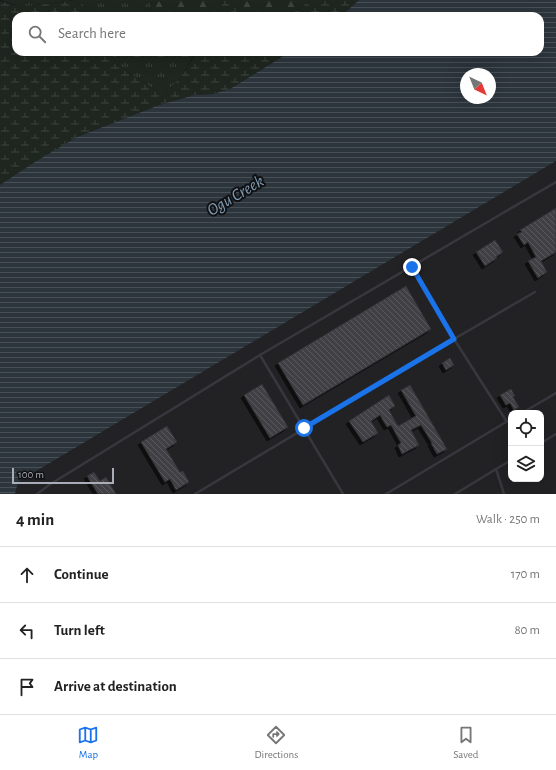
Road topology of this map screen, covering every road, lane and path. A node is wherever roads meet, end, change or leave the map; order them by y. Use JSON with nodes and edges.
{"nodes":[{"id":1,"x":556,"y":182,"type":"edge"},
{"id":2,"x":412,"y":267,"type":"junction"},
{"id":3,"x":535,"y":292,"type":"dead end"},
{"id":4,"x":454,"y":339,"type":"junction"},
{"id":5,"x":260,"y":355,"type":"junction"},
{"id":6,"x":556,"y":393,"type":"edge"},
{"id":7,"x":527,"y":410,"type":"edge"},
{"id":8,"x":506,"y":422,"type":"joint"},
{"id":9,"x":304,"y":428,"type":"junction"},
{"id":10,"x":556,"y":434,"type":"edge"},
{"id":11,"x":544,"y":441,"type":"edge"},
{"id":12,"x":508,"y":462,"type":"edge"},
{"id":13,"x":496,"y":469,"type":"junction"},
{"id":14,"x":37,"y":494,"type":"edge"},
{"id":15,"x":195,"y":494,"type":"edge"},
{"id":16,"x":343,"y":494,"type":"edge"},
{"id":17,"x":386,"y":494,"type":"edge"},
{"id":18,"x":455,"y":494,"type":"edge"},
{"id":19,"x":504,"y":494,"type":"edge"}],
"edges":[{"from":1,"to":2,"type":"lane"},
{"from":2,"to":4,"type":"lane"},
{"from":2,"to":5,"type":"lane"},
{"from":3,"to":4,"type":"lane"},
{"from":4,"to":8,"type":"lane"},
{"from":4,"to":9,"type":"lane"},
{"from":5,"to":9,"type":"lane"},
{"from":5,"to":14,"type":"lane"},
{"from":6,"to":7,"type":"lane"},
{"from":8,"to":17,"type":"lane"},
{"from":9,"to":15,"type":"lane"},
{"from":9,"to":16,"type":"lane"},
{"from":10,"to":11,"type":"lane"},
{"from":12,"to":13,"type":"lane"},
{"from":13,"to":18,"type":"lane"},
{"from":13,"to":19,"type":"lane"}]}
